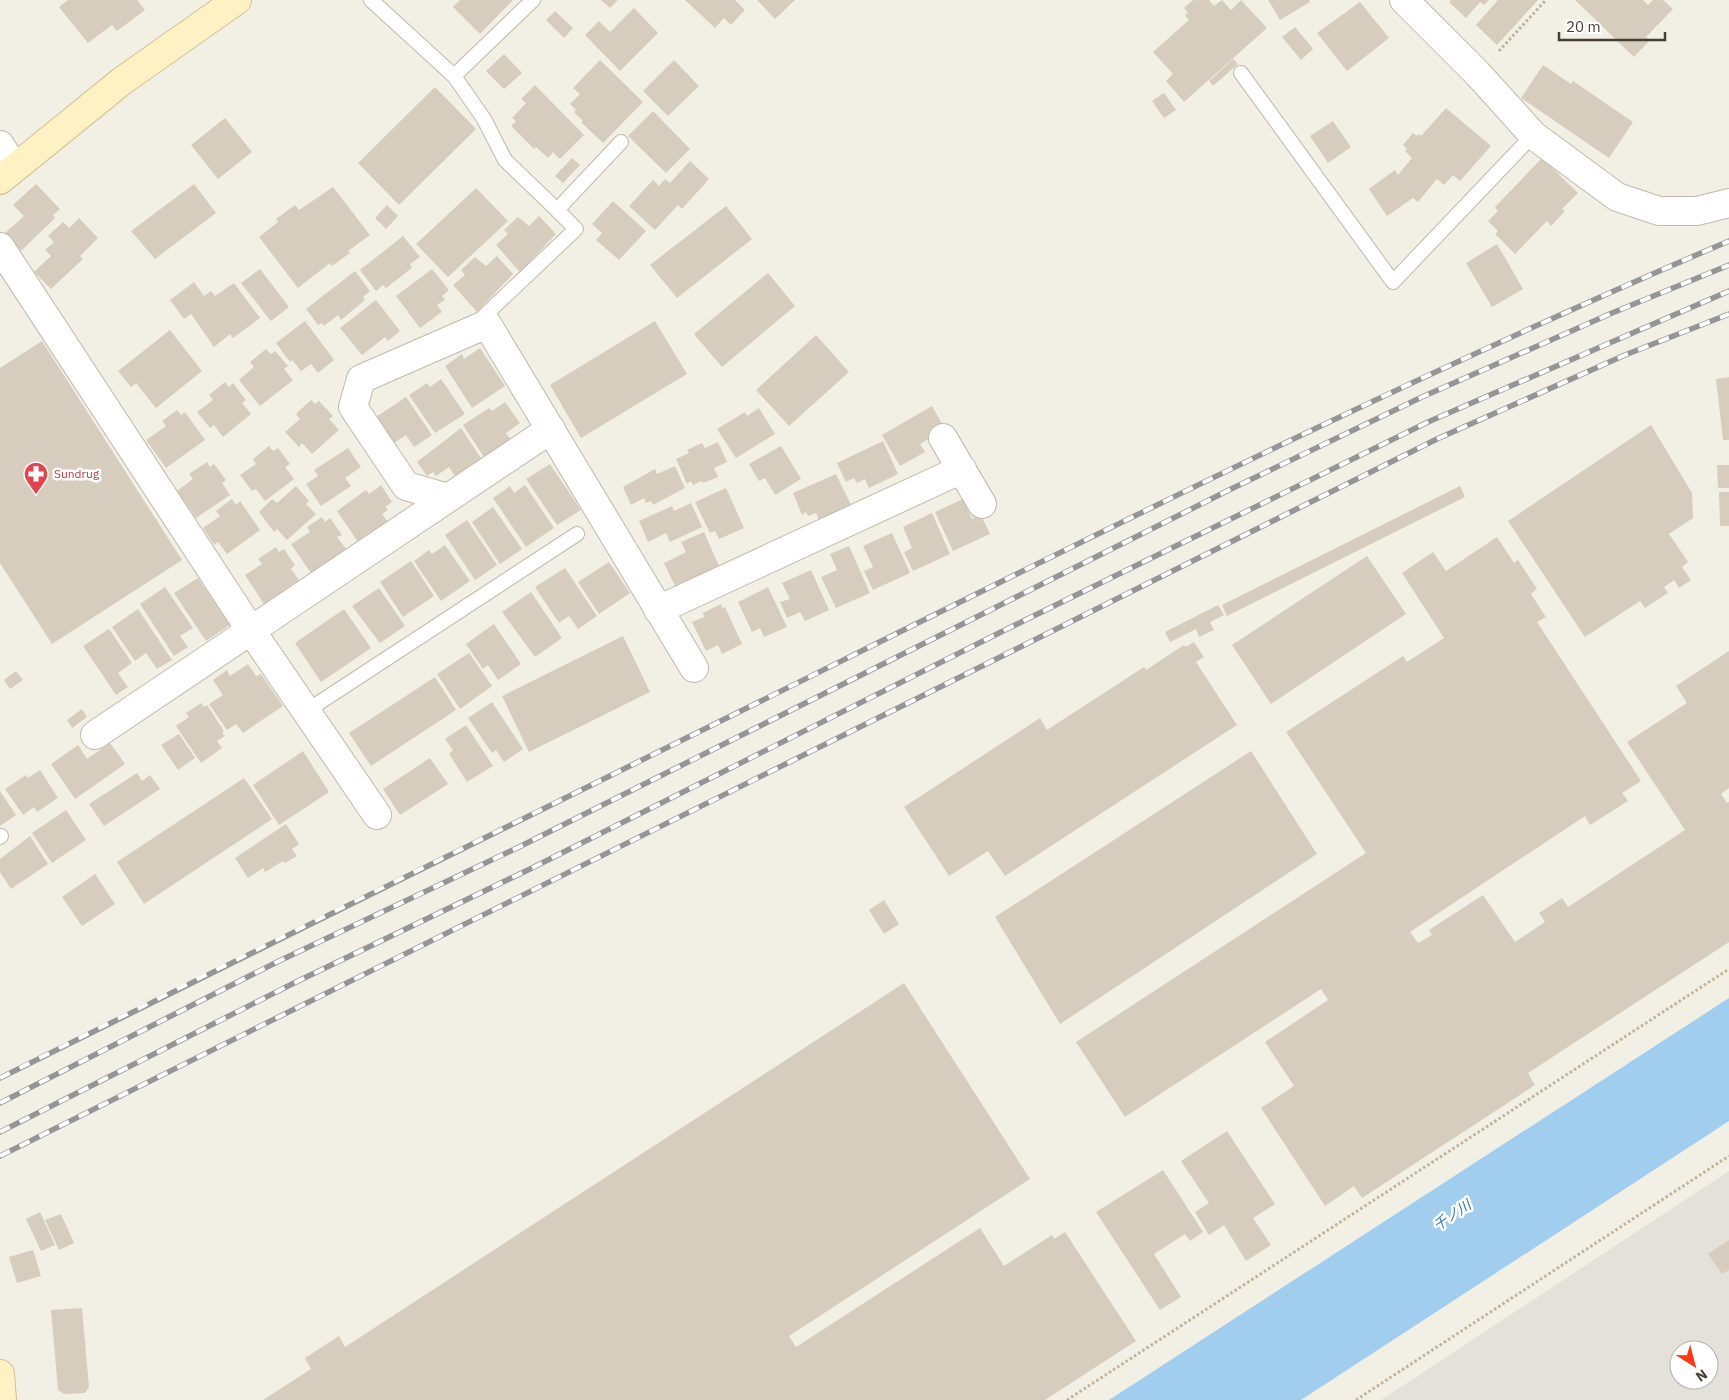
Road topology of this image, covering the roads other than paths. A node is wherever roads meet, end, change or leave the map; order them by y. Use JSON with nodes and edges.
{"nodes":[{"id":1,"x":237,"y":0,"type":"edge"},
{"id":2,"x":371,"y":0,"type":"edge"},
{"id":3,"x":533,"y":0,"type":"edge"},
{"id":4,"x":1404,"y":0,"type":"edge"},
{"id":5,"x":1241,"y":73,"type":"dead end"},
{"id":6,"x":454,"y":76,"type":"junction"},
{"id":7,"x":1533,"y":135,"type":"junction"},
{"id":8,"x":621,"y":142,"type":"dead end"},
{"id":9,"x":0,"y":145,"type":"edge"},
{"id":10,"x":7,"y":174,"type":"edge"},
{"id":11,"x":1729,"y":203,"type":"edge"},
{"id":12,"x":557,"y":210,"type":"junction"},
{"id":13,"x":0,"y":248,"type":"edge"},
{"id":14,"x":487,"y":324,"type":"junction"},
{"id":15,"x":550,"y":429,"type":"junction"},
{"id":16,"x":943,"y":438,"type":"dead end"},
{"id":17,"x":962,"y":469,"type":"junction"},
{"id":18,"x":448,"y":498,"type":"junction"},
{"id":19,"x":982,"y":504,"type":"dead end"},
{"id":20,"x":577,"y":534,"type":"dead end"},
{"id":21,"x":658,"y":610,"type":"junction"},
{"id":22,"x":250,"y":629,"type":"junction"},
{"id":23,"x":694,"y":668,"type":"dead end"},
{"id":24,"x":305,"y":712,"type":"junction"},
{"id":25,"x":95,"y":735,"type":"dead end"},
{"id":26,"x":377,"y":815,"type":"dead end"},
{"id":27,"x":0,"y":1374,"type":"edge"},
{"id":28,"x":2,"y":1400,"type":"edge"}],
"edges":[{"from":1,"to":10,"type":"street"},
{"from":2,"to":6,"type":"lane"},
{"from":3,"to":6,"type":"lane"},
{"from":4,"to":7,"type":"street"},
{"from":5,"to":7,"type":"lane"},
{"from":6,"to":12,"type":"lane"},
{"from":7,"to":11,"type":"street"},
{"from":8,"to":12,"type":"lane"},
{"from":9,"to":10,"type":"street"},
{"from":12,"to":14,"type":"lane"},
{"from":13,"to":22,"type":"street"},
{"from":14,"to":15,"type":"street"},
{"from":14,"to":18,"type":"street"},
{"from":15,"to":18,"type":"street"},
{"from":15,"to":21,"type":"street"},
{"from":16,"to":17,"type":"street"},
{"from":17,"to":19,"type":"street"},
{"from":17,"to":21,"type":"street"},
{"from":18,"to":22,"type":"street"},
{"from":20,"to":24,"type":"lane"},
{"from":21,"to":23,"type":"street"},
{"from":22,"to":24,"type":"street"},
{"from":22,"to":25,"type":"street"},
{"from":24,"to":26,"type":"street"},
{"from":27,"to":28,"type":"street"}]}
